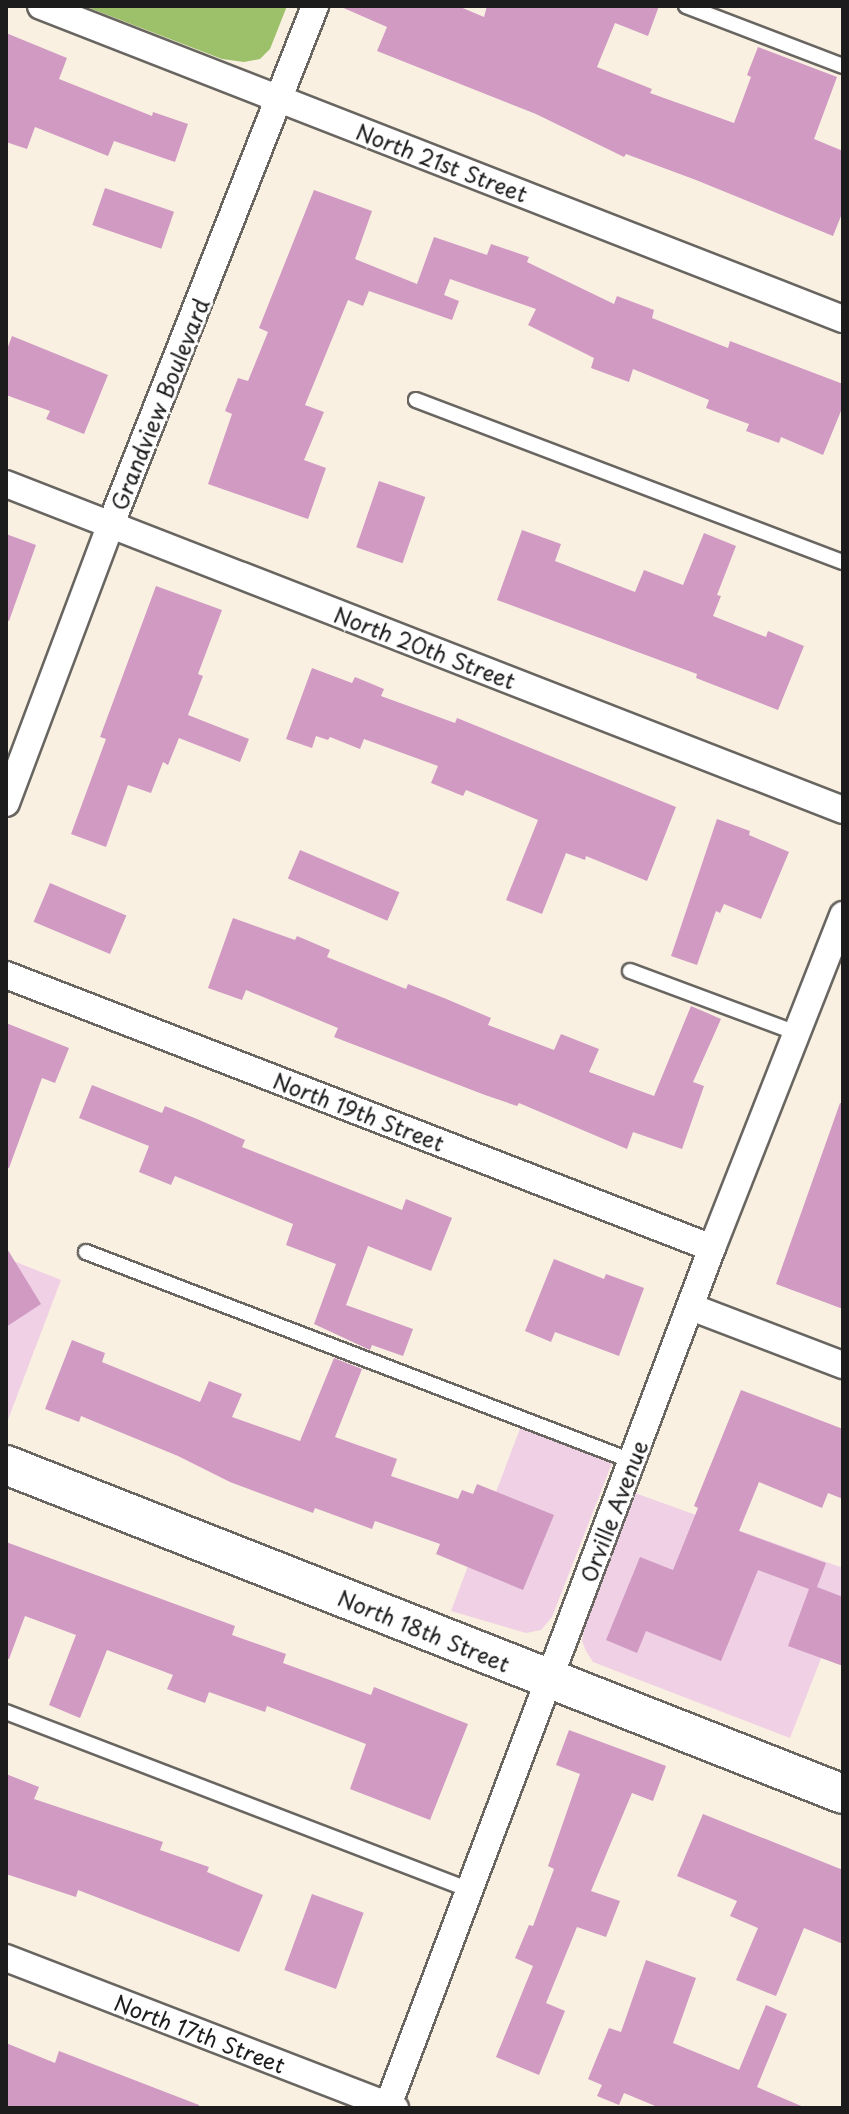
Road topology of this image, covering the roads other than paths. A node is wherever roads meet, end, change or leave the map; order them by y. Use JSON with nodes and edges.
{"nodes":[{"id":1,"x":41,"y":6,"type":"edge"},
{"id":2,"x":315,"y":6,"type":"edge"},
{"id":3,"x":686,"y":6,"type":"edge"},
{"id":4,"x":843,"y":66,"type":"edge"},
{"id":5,"x":279,"y":98,"type":"junction"},
{"id":6,"x":843,"y":319,"type":"edge"},
{"id":7,"x":416,"y":400,"type":"dead end"},
{"id":8,"x":6,"y":484,"type":"edge"},
{"id":9,"x":111,"y":524,"type":"junction"},
{"id":10,"x":843,"y":562,"type":"edge"},
{"id":11,"x":6,"y":803,"type":"edge"},
{"id":12,"x":843,"y":810,"type":"edge"},
{"id":13,"x":843,"y":915,"type":"edge"},
{"id":14,"x":630,"y":971,"type":"dead end"},
{"id":15,"x":6,"y":975,"type":"edge"},
{"id":16,"x":797,"y":1033,"type":"junction"},
{"id":17,"x":712,"y":1248,"type":"junction"},
{"id":18,"x":86,"y":1252,"type":"dead end"},
{"id":19,"x":691,"y":1307,"type":"junction"},
{"id":20,"x":843,"y":1365,"type":"edge"},
{"id":21,"x":632,"y":1461,"type":"junction"},
{"id":22,"x":6,"y":1465,"type":"edge"},
{"id":23,"x":548,"y":1679,"type":"junction"},
{"id":24,"x":6,"y":1712,"type":"edge"},
{"id":25,"x":843,"y":1794,"type":"edge"},
{"id":26,"x":468,"y":1889,"type":"junction"},
{"id":27,"x":6,"y":1958,"type":"edge"},
{"id":28,"x":390,"y":2107,"type":"edge"}],
"edges":[{"from":1,"to":5,"type":"street","name":"North 21st Street"},
{"from":2,"to":5,"type":"street","name":"Grandview Boulevard"},
{"from":3,"to":4,"type":"lane"},
{"from":5,"to":6,"type":"street","name":"North 21st Street"},
{"from":5,"to":9,"type":"street","name":"Grandview Boulevard"},
{"from":7,"to":10,"type":"lane"},
{"from":8,"to":9,"type":"street","name":"North 20th Street"},
{"from":9,"to":11,"type":"street","name":"Grandview Boulevard"},
{"from":9,"to":12,"type":"street","name":"North 20th Street"},
{"from":13,"to":16,"type":"street","name":"Orville Avenue"},
{"from":14,"to":16,"type":"lane"},
{"from":15,"to":17,"type":"street","name":"North 19th Street"},
{"from":16,"to":17,"type":"street","name":"Orville Avenue"},
{"from":17,"to":19,"type":"street","name":"Orville Avenue"},
{"from":18,"to":21,"type":"lane"},
{"from":19,"to":20,"type":"street"},
{"from":19,"to":21,"type":"street","name":"Orville Avenue"},
{"from":21,"to":23,"type":"street","name":"Orville Avenue"},
{"from":22,"to":23,"type":"main road","name":"North 18th Street"},
{"from":23,"to":25,"type":"main road","name":"North 18th Street"},
{"from":23,"to":26,"type":"street","name":"Orville Avenue"},
{"from":24,"to":26,"type":"lane"},
{"from":26,"to":28,"type":"street","name":"Orville Avenue"},
{"from":27,"to":28,"type":"street","name":"North 17th Street"}]}
